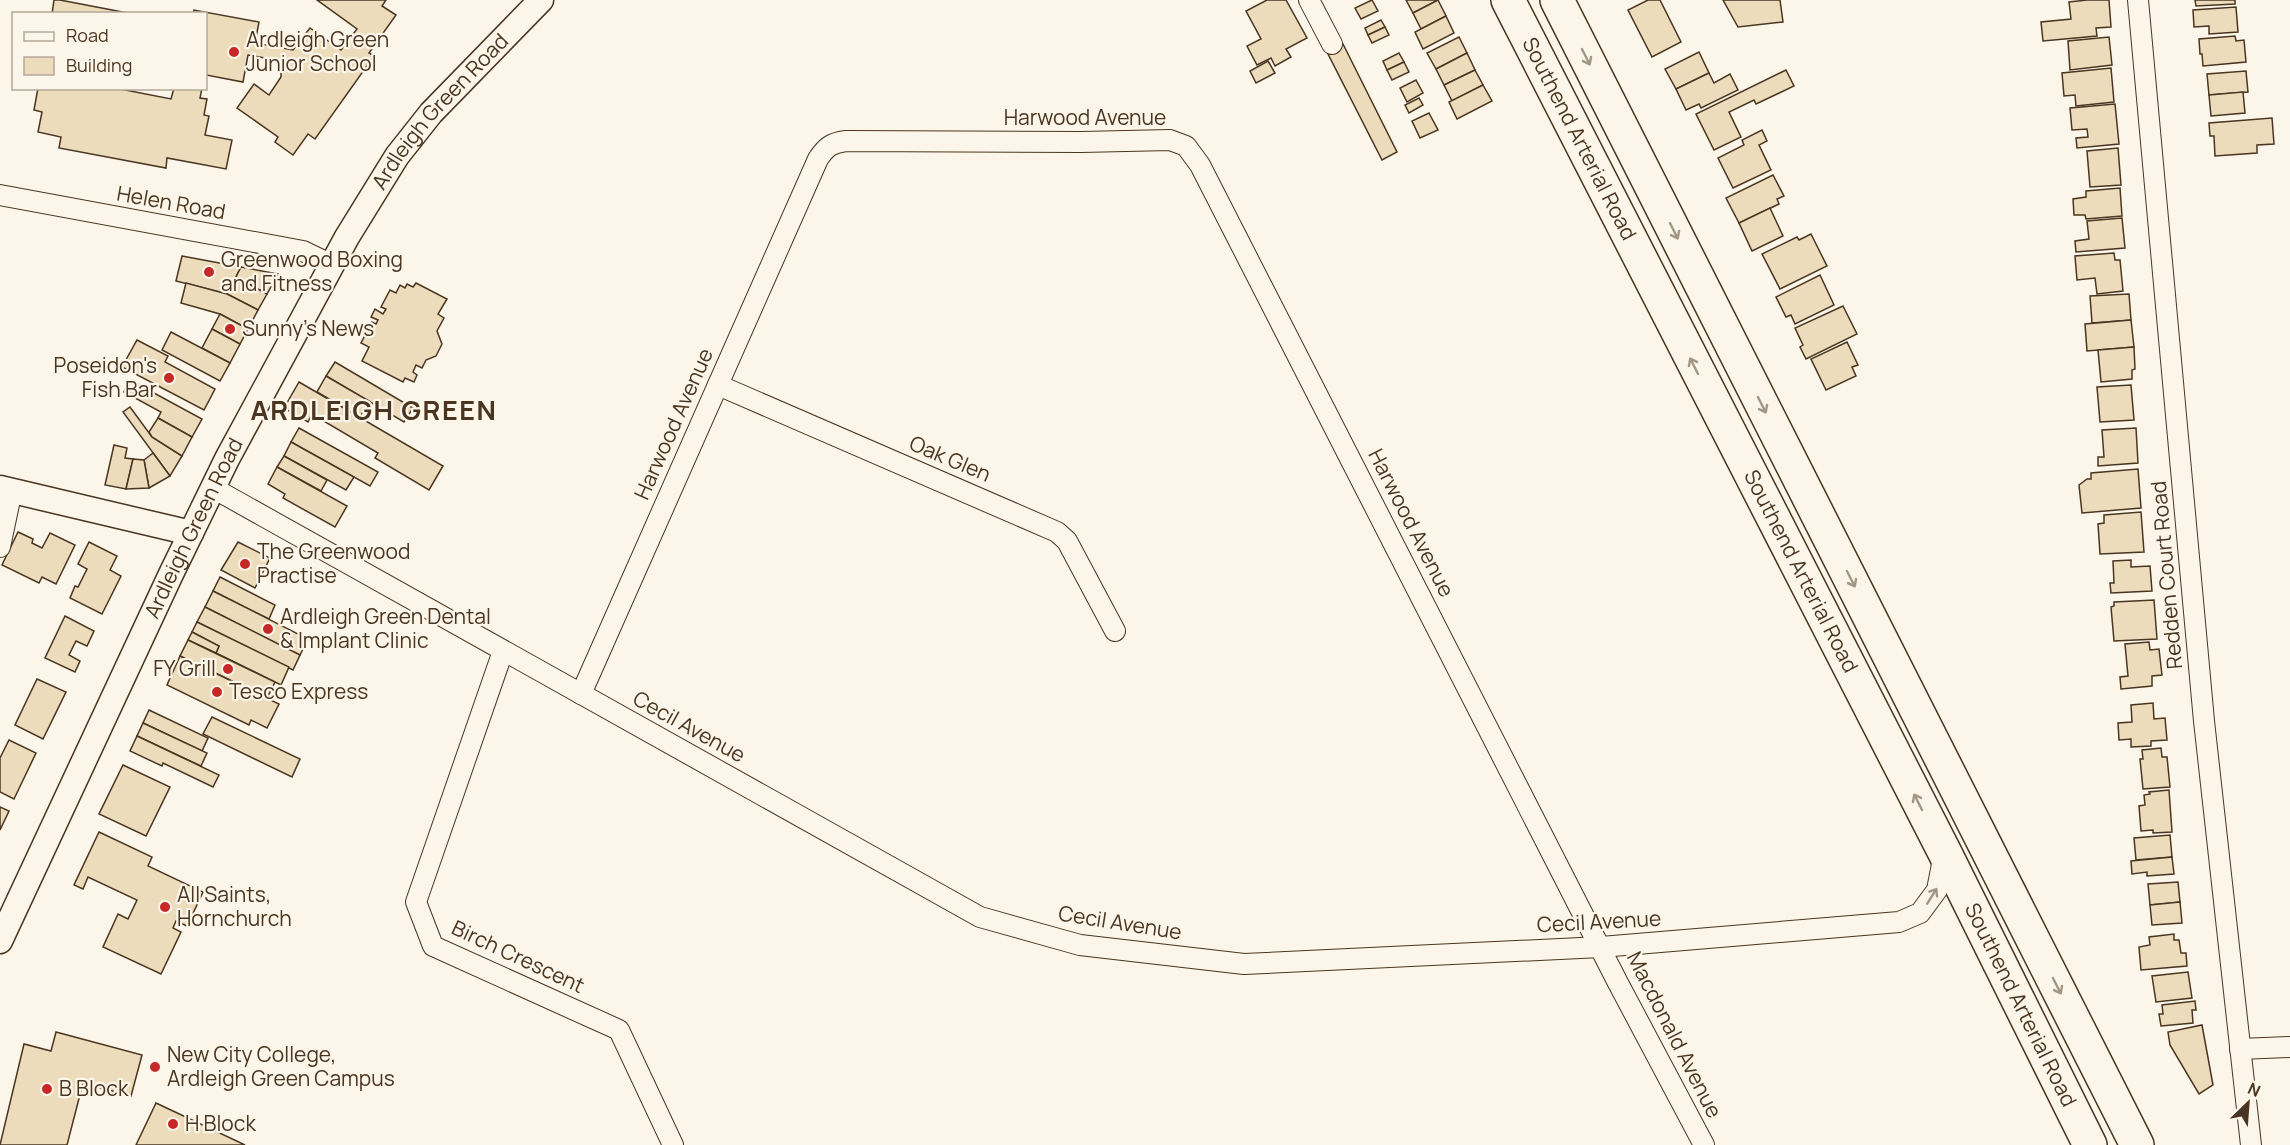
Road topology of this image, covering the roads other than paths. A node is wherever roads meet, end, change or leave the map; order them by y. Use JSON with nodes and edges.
{"nodes":[{"id":1,"x":541,"y":0,"type":"edge"},
{"id":2,"x":1309,"y":0,"type":"edge"},
{"id":3,"x":1508,"y":0,"type":"edge"},
{"id":4,"x":1557,"y":0,"type":"edge"},
{"id":5,"x":2138,"y":0,"type":"edge"},
{"id":6,"x":1332,"y":44,"type":"dead end"},
{"id":7,"x":0,"y":195,"type":"edge"},
{"id":8,"x":332,"y":265,"type":"junction"},
{"id":9,"x":718,"y":385,"type":"junction"},
{"id":10,"x":213,"y":488,"type":"junction"},
{"id":11,"x":6,"y":489,"type":"edge"},
{"id":12,"x":191,"y":533,"type":"junction"},
{"id":13,"x":0,"y":547,"type":"edge"},
{"id":14,"x":1115,"y":631,"type":"dead end"},
{"id":15,"x":503,"y":651,"type":"junction"},
{"id":16,"x":580,"y":694,"type":"junction"},
{"id":17,"x":1944,"y":854,"type":"junction"},
{"id":18,"x":0,"y":940,"type":"edge"},
{"id":19,"x":1601,"y":947,"type":"junction"},
{"id":20,"x":2290,"y":1047,"type":"edge"},
{"id":21,"x":2240,"y":1049,"type":"junction"},
{"id":22,"x":674,"y":1145,"type":"edge"},
{"id":23,"x":1704,"y":1145,"type":"edge"},
{"id":24,"x":2090,"y":1145,"type":"edge"},
{"id":25,"x":2137,"y":1145,"type":"edge"},
{"id":26,"x":2251,"y":1145,"type":"edge"}],
"edges":[{"from":1,"to":8,"type":"street","name":"Ardleigh Green Road"},
{"from":2,"to":6,"type":"street"},
{"from":17,"to":3,"type":"highway","name":"Southend Arterial Road","one_way":true},
{"from":4,"to":25,"type":"highway","name":"Southend Arterial Road","one_way":true},
{"from":5,"to":21,"type":"street","name":"Redden Court Road"},
{"from":7,"to":8,"type":"street","name":"Helen Road"},
{"from":8,"to":10,"type":"street","name":"Ardleigh Green Road"},
{"from":9,"to":14,"type":"street","name":"Oak Glen"},
{"from":9,"to":16,"type":"street","name":"Harwood Avenue"},
{"from":9,"to":19,"type":"street","name":"Harwood Avenue"},
{"from":10,"to":12,"type":"street","name":"Ardleigh Green Road"},
{"from":10,"to":15,"type":"street","name":"Cecil Avenue"},
{"from":11,"to":12,"type":"street"},
{"from":11,"to":13,"type":"street"},
{"from":12,"to":18,"type":"street","name":"Ardleigh Green Road"},
{"from":15,"to":16,"type":"street","name":"Cecil Avenue"},
{"from":15,"to":22,"type":"street","name":"Birch Crescent"},
{"from":16,"to":19,"type":"street","name":"Cecil Avenue"},
{"from":19,"to":17,"type":"street","name":"Cecil Avenue","one_way":true},
{"from":17,"to":24,"type":"highway","name":"Southend Arterial Road"},
{"from":19,"to":23,"type":"street","name":"Macdonald Avenue"},
{"from":20,"to":21,"type":"street"},
{"from":21,"to":26,"type":"street","name":"Redden Court Road"}]}
